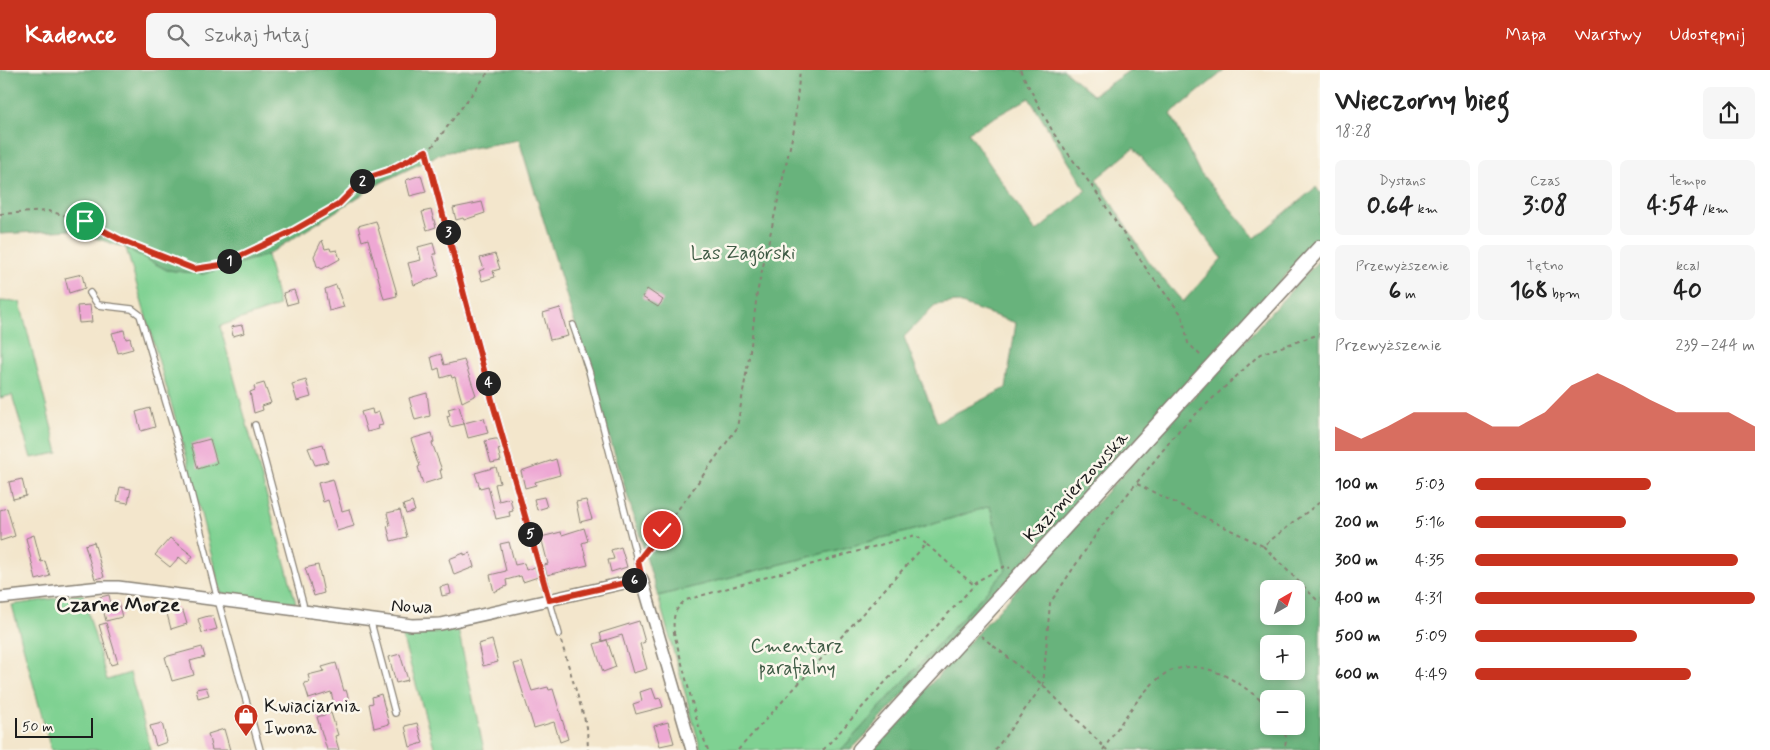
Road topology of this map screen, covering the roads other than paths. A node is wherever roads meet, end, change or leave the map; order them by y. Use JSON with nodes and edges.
{"nodes":[{"id":1,"x":426,"y":151,"type":"road end"},
{"id":2,"x":1320,"y":248,"type":"edge"},
{"id":3,"x":90,"y":293,"type":"dead end"},
{"id":4,"x":574,"y":324,"type":"dead end"},
{"id":5,"x":254,"y":425,"type":"dead end"},
{"id":6,"x":642,"y":579,"type":"junction"},
{"id":7,"x":0,"y":598,"type":"edge"},
{"id":8,"x":218,"y":600,"type":"junction"},
{"id":9,"x":549,"y":600,"type":"junction"},
{"id":10,"x":303,"y":611,"type":"junction"},
{"id":11,"x":370,"y":619,"type":"junction"},
{"id":12,"x":558,"y":634,"type":"road end"},
{"id":13,"x":395,"y":713,"type":"dead end"},
{"id":14,"x":260,"y":750,"type":"edge"},
{"id":15,"x":692,"y":750,"type":"edge"},
{"id":16,"x":860,"y":750,"type":"edge"}],
"edges":[{"from":1,"to":9,"type":"lane"},
{"from":2,"to":16,"type":"street","name":"Kazimierzowska"},
{"from":3,"to":8,"type":"lane"},
{"from":4,"to":6,"type":"lane"},
{"from":5,"to":10,"type":"lane"},
{"from":6,"to":9,"type":"street","name":"Nowa"},
{"from":6,"to":15,"type":"street"},
{"from":7,"to":8,"type":"street","name":"Nowa"},
{"from":8,"to":10,"type":"street","name":"Nowa"},
{"from":8,"to":14,"type":"lane"},
{"from":9,"to":11,"type":"street","name":"Nowa"},
{"from":9,"to":12,"type":"lane"},
{"from":10,"to":11,"type":"street","name":"Nowa"},
{"from":11,"to":13,"type":"lane"}]}
